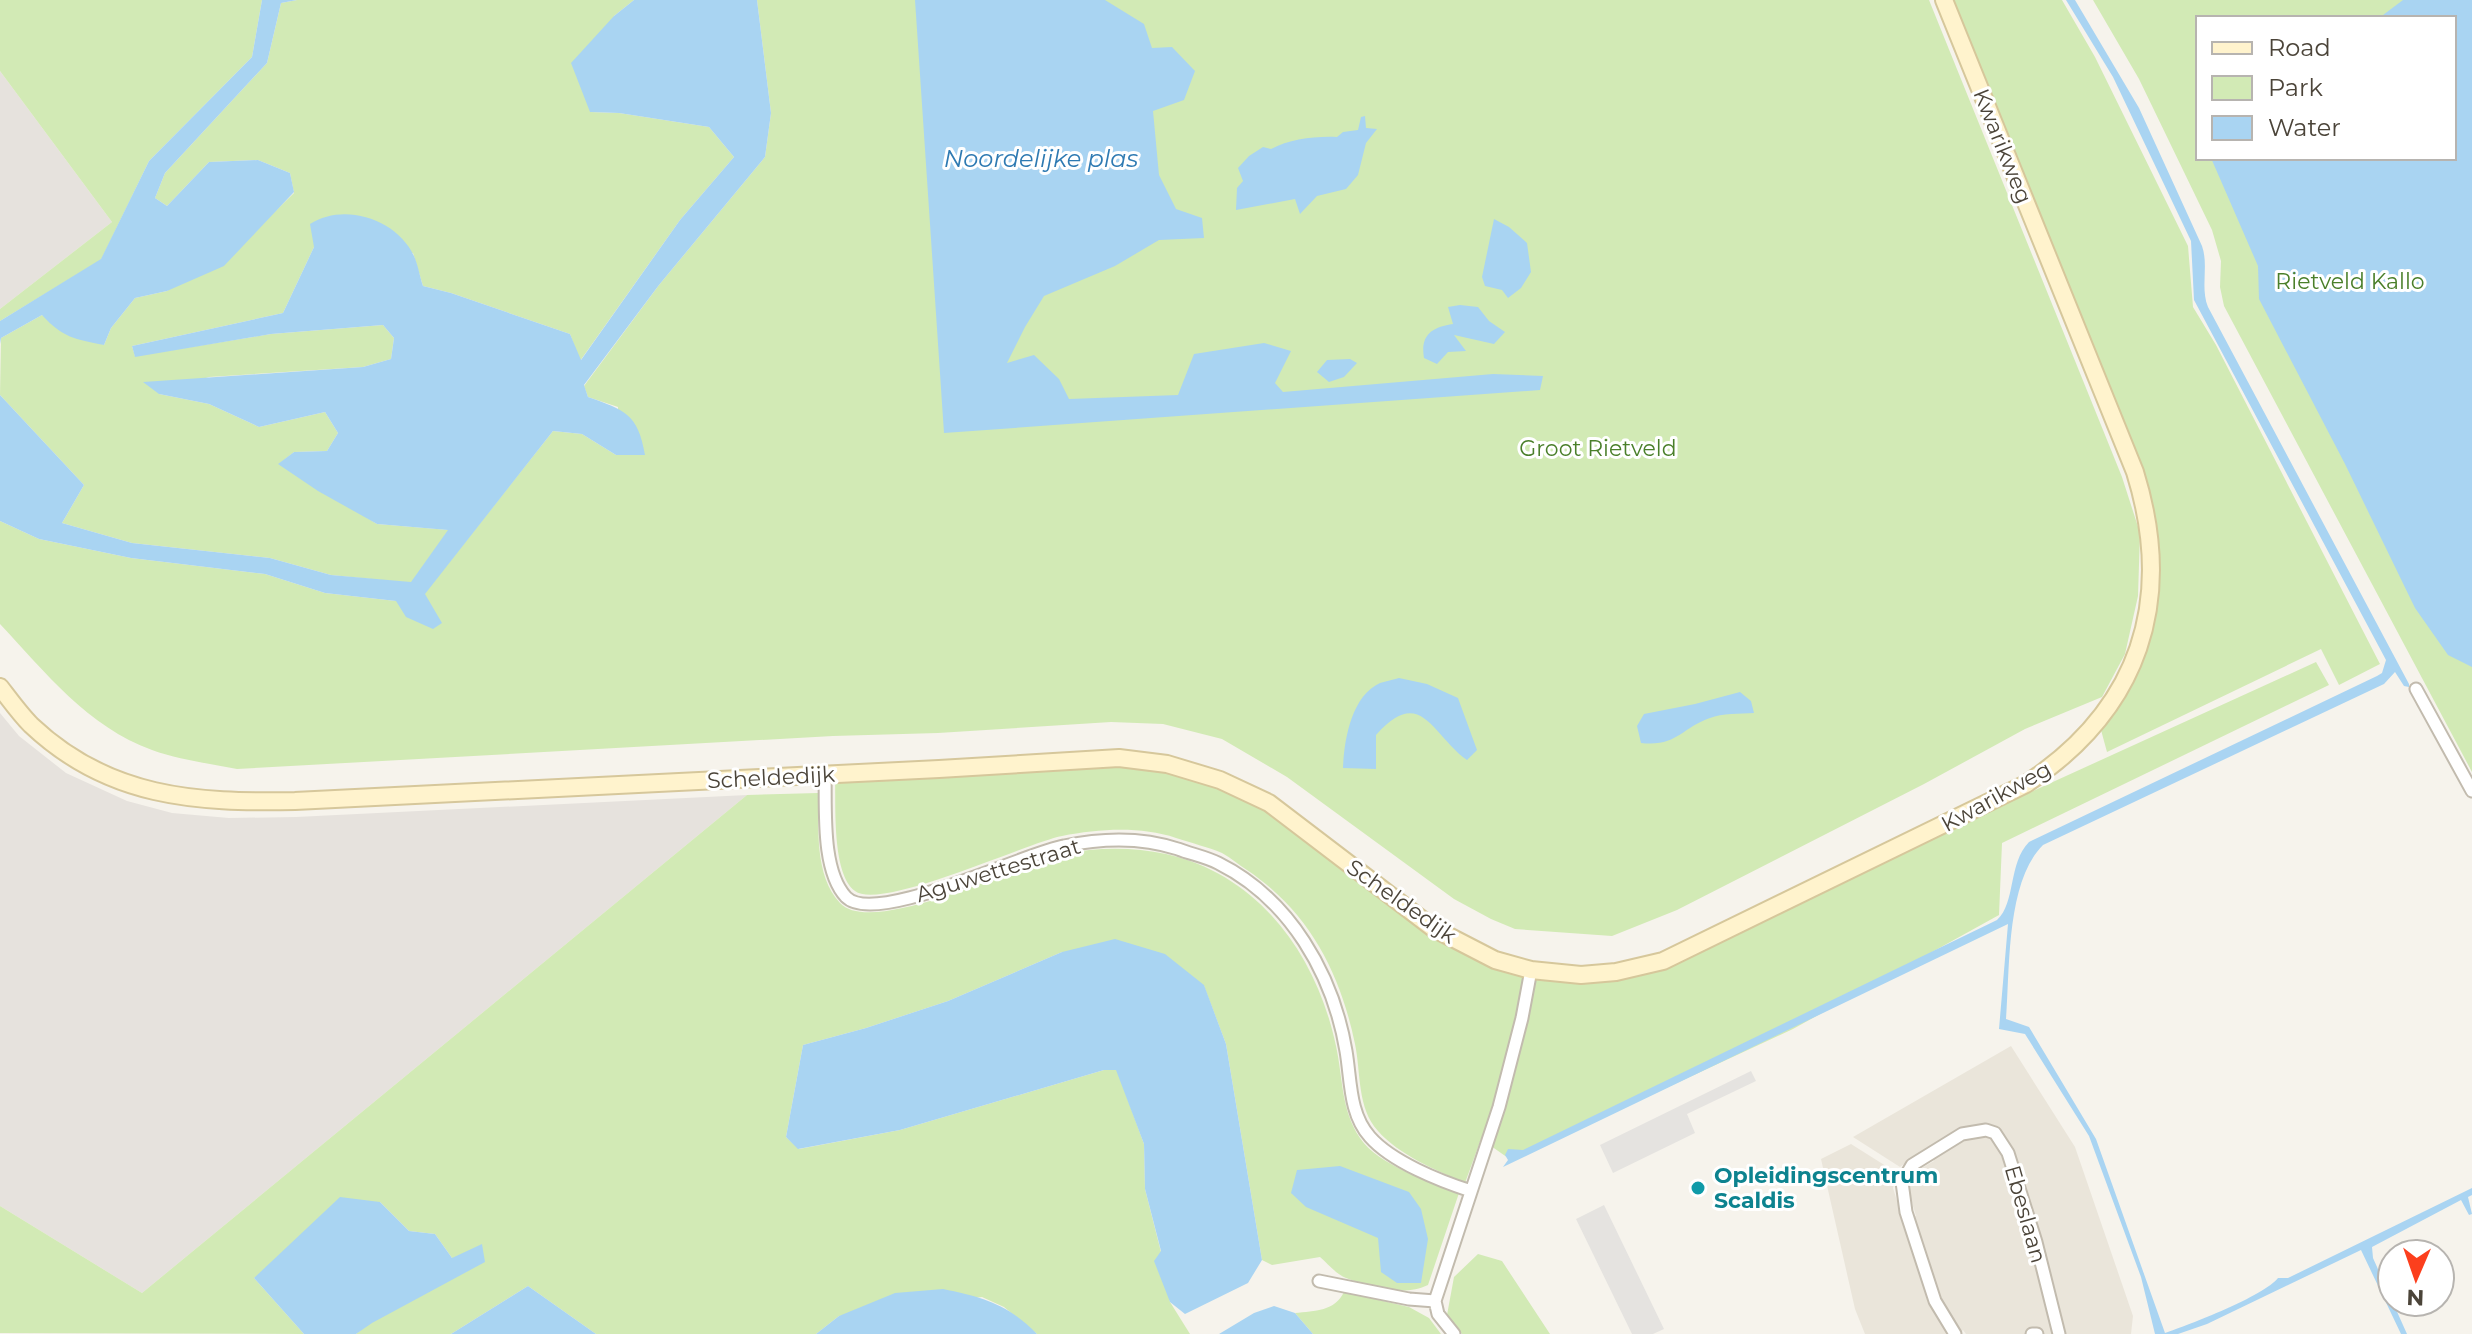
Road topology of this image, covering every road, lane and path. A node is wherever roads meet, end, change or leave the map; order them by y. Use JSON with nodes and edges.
{"nodes":[{"id":1,"x":1944,"y":0,"type":"edge"},
{"id":2,"x":0,"y":687,"type":"edge"},
{"id":3,"x":2416,"y":689,"type":"dead end"},
{"id":4,"x":825,"y":773,"type":"junction"},
{"id":5,"x":2472,"y":791,"type":"edge"},
{"id":6,"x":1526,"y":969,"type":"junction"},
{"id":7,"x":1471,"y":1191,"type":"junction"},
{"id":8,"x":1319,"y":1281,"type":"dead end"},
{"id":9,"x":1435,"y":1301,"type":"junction"},
{"id":10,"x":1454,"y":1334,"type":"edge"},
{"id":11,"x":1955,"y":1334,"type":"edge"},
{"id":12,"x":2059,"y":1334,"type":"edge"}],
"edges":[{"from":1,"to":6,"type":"street","name":"Kwarikweg"},
{"from":2,"to":4,"type":"street","name":"Scheldedijk"},
{"from":3,"to":5,"type":"street"},
{"from":4,"to":6,"type":"street","name":"Scheldedijk"},
{"from":4,"to":7,"type":"street","name":"Aguwettestraat"},
{"from":6,"to":7,"type":"street"},
{"from":7,"to":9,"type":"street"},
{"from":8,"to":9,"type":"street"},
{"from":9,"to":10,"type":"street"},
{"from":11,"to":12,"type":"street","name":"Ebeslaan"}]}
